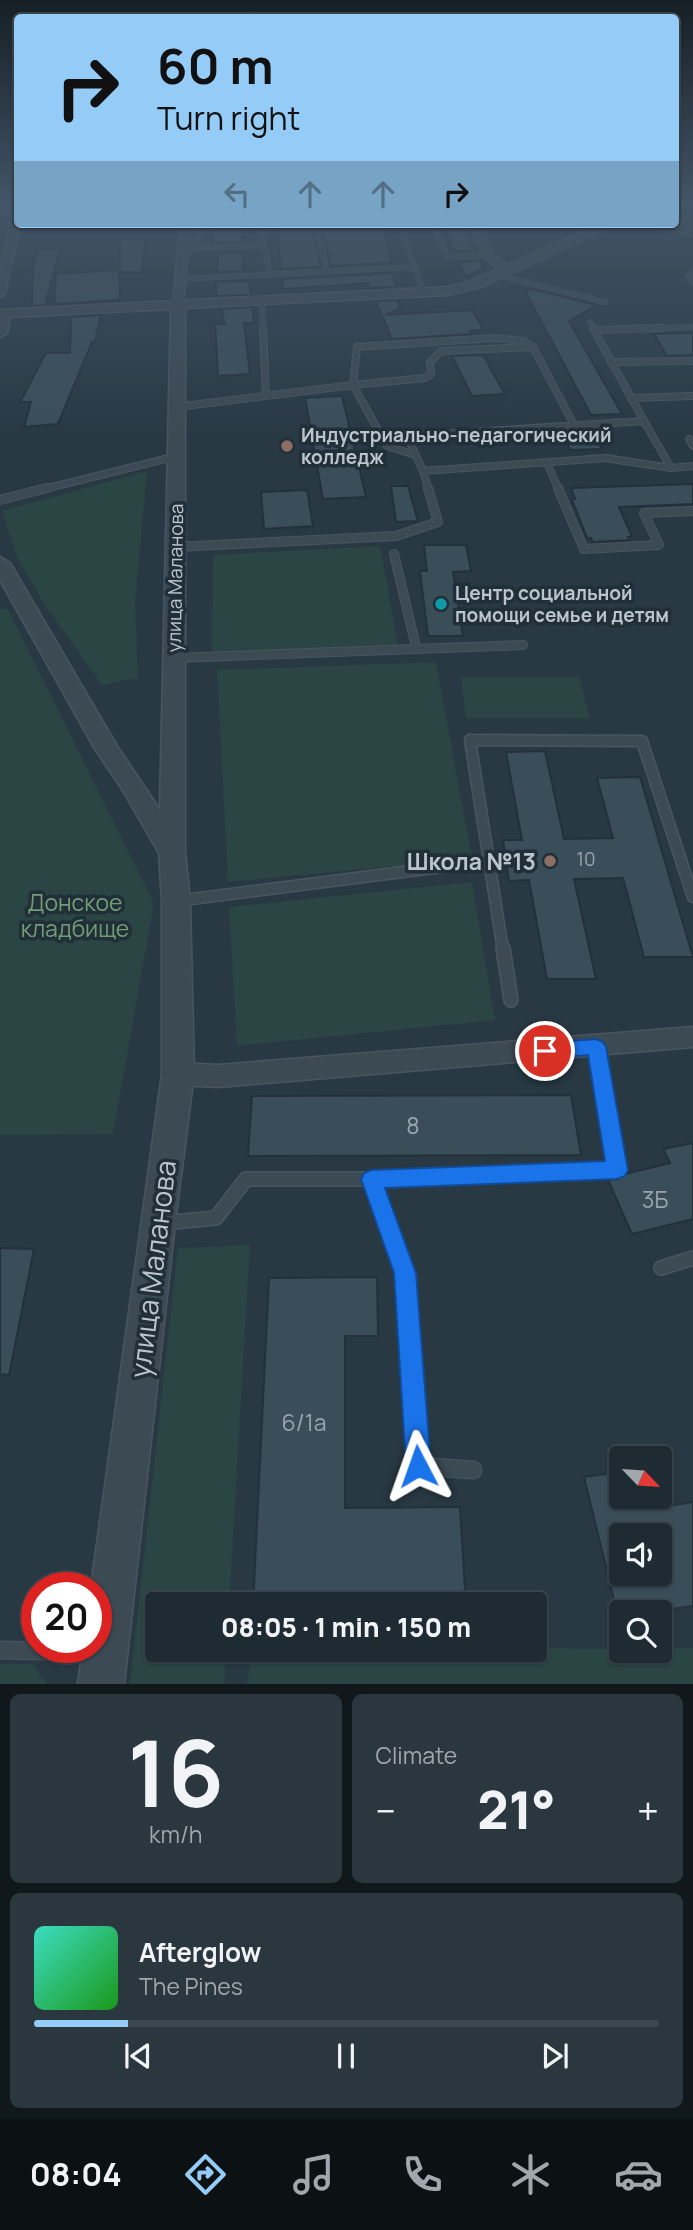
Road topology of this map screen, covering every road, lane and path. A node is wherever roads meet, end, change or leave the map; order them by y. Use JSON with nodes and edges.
{"nodes":[{"id":1,"x":181,"y":281,"type":"edge"},
{"id":2,"x":419,"y":281,"type":"edge"},
{"id":3,"x":483,"y":281,"type":"edge"},
{"id":4,"x":531,"y":281,"type":"edge"},
{"id":5,"x":424,"y":293,"type":"junction"},
{"id":6,"x":262,"y":299,"type":"junction"},
{"id":7,"x":605,"y":302,"type":"dead end"},
{"id":8,"x":178,"y":303,"type":"junction"},
{"id":9,"x":2,"y":309,"type":"edge"},
{"id":10,"x":590,"y":322,"type":"dead end"},
{"id":11,"x":693,"y":327,"type":"edge"},
{"id":12,"x":595,"y":330,"type":"junction"},
{"id":13,"x":0,"y":333,"type":"edge"},
{"id":14,"x":533,"y":347,"type":"junction"},
{"id":15,"x":693,"y":361,"type":"edge"},
{"id":16,"x":611,"y":362,"type":"junction"},
{"id":17,"x":353,"y":385,"type":"junction"},
{"id":18,"x":266,"y":396,"type":"junction"},
{"id":19,"x":693,"y":396,"type":"edge"},
{"id":20,"x":631,"y":398,"type":"junction"},
{"id":21,"x":177,"y":407,"type":"junction"},
{"id":22,"x":644,"y":421,"type":"junction"},
{"id":23,"x":574,"y":425,"type":"junction"},
{"id":24,"x":689,"y":439,"type":"dead end"},
{"id":25,"x":693,"y":446,"type":"edge"},
{"id":26,"x":415,"y":455,"type":"junction"},
{"id":27,"x":177,"y":456,"type":"junction"},
{"id":28,"x":547,"y":463,"type":"junction"},
{"id":29,"x":693,"y":466,"type":"edge"},
{"id":30,"x":671,"y":468,"type":"junction"},
{"id":31,"x":423,"y":471,"type":"junction"},
{"id":32,"x":0,"y":500,"type":"edge"},
{"id":33,"x":693,"y":511,"type":"edge"},
{"id":34,"x":175,"y":547,"type":"junction"},
{"id":35,"x":394,"y":554,"type":"dead end"},
{"id":36,"x":0,"y":563,"type":"edge"},
{"id":37,"x":523,"y":645,"type":"dead end"},
{"id":38,"x":416,"y":647,"type":"junction"},
{"id":39,"x":174,"y":658,"type":"junction"},
{"id":40,"x":172,"y":853,"type":"junction"},
{"id":41,"x":489,"y":861,"type":"junction"},
{"id":42,"x":693,"y":897,"type":"edge"},
{"id":43,"x":176,"y":901,"type":"junction"},
{"id":44,"x":511,"y":1000,"type":"dead end"},
{"id":45,"x":693,"y":1037,"type":"edge"},
{"id":46,"x":596,"y":1047,"type":"junction"},
{"id":47,"x":178,"y":1074,"type":"junction"},
{"id":48,"x":371,"y":1179,"type":"junction"},
{"id":49,"x":157,"y":1223,"type":"junction"},
{"id":50,"x":693,"y":1258,"type":"edge"},
{"id":51,"x":661,"y":1268,"type":"dead end"},
{"id":52,"x":473,"y":1469,"type":"dead end"},
{"id":53,"x":112,"y":1594,"type":"edge"},
{"id":54,"x":0,"y":1650,"type":"edge"},
{"id":55,"x":21,"y":1650,"type":"edge"},
{"id":56,"x":104,"y":1663,"type":"edge"},
{"id":57,"x":101,"y":1684,"type":"edge"}],
"edges":[{"from":1,"to":8,"type":"street"},
{"from":2,"to":5,"type":"lane"},
{"from":3,"to":5,"type":"street"},
{"from":4,"to":7,"type":"lane"},
{"from":5,"to":6,"type":"street"},
{"from":6,"to":8,"type":"street"},
{"from":6,"to":18,"type":"lane"},
{"from":8,"to":9,"type":"street"},
{"from":8,"to":21,"type":"street","name":"улица Маланова"},
{"from":9,"to":13,"type":"street"},
{"from":10,"to":12,"type":"lane"},
{"from":11,"to":12,"type":"lane"},
{"from":12,"to":16,"type":"lane"},
{"from":14,"to":17,"type":"lane"},
{"from":14,"to":17,"type":"lane"},
{"from":14,"to":23,"type":"lane"},
{"from":15,"to":16,"type":"lane"},
{"from":16,"to":20,"type":"lane"},
{"from":17,"to":18,"type":"lane"},
{"from":17,"to":26,"type":"lane"},
{"from":18,"to":21,"type":"lane"},
{"from":19,"to":20,"type":"lane"},
{"from":20,"to":22,"type":"lane"},
{"from":21,"to":27,"type":"street","name":"улица Маланова"},
{"from":22,"to":23,"type":"lane"},
{"from":22,"to":30,"type":"lane"},
{"from":23,"to":26,"type":"lane"},
{"from":24,"to":25,"type":"lane"},
{"from":26,"to":31,"type":"lane"},
{"from":27,"to":32,"type":"lane"},
{"from":27,"to":34,"type":"street","name":"улица Маланова"},
{"from":28,"to":30,"type":"lane"},
{"from":28,"to":31,"type":"lane"},
{"from":28,"to":33,"type":"lane"},
{"from":29,"to":30,"type":"lane"},
{"from":31,"to":34,"type":"lane"},
{"from":34,"to":39,"type":"street","name":"улица Маланова"},
{"from":35,"to":38,"type":"lane"},
{"from":36,"to":40,"type":"street","name":"улица Маланова"},
{"from":37,"to":38,"type":"lane"},
{"from":38,"to":39,"type":"lane"},
{"from":39,"to":40,"type":"street","name":"улица Маланова"},
{"from":40,"to":43,"type":"street","name":"улица Маланова"},
{"from":41,"to":42,"type":"lane"},
{"from":41,"to":43,"type":"lane"},
{"from":41,"to":44,"type":"lane"},
{"from":43,"to":47,"type":"street","name":"улица Маланова"},
{"from":45,"to":46,"type":"street"},
{"from":46,"to":47,"type":"street"},
{"from":46,"to":48,"type":"lane"},
{"from":47,"to":49,"type":"street","name":"улица Маланова"},
{"from":48,"to":49,"type":"lane"},
{"from":48,"to":52,"type":"lane"},
{"from":49,"to":53,"type":"street","name":"улица Маланова"},
{"from":50,"to":51,"type":"lane"},
{"from":54,"to":55,"type":"lane"},
{"from":56,"to":57,"type":"street","name":"улица Маланова"}]}
